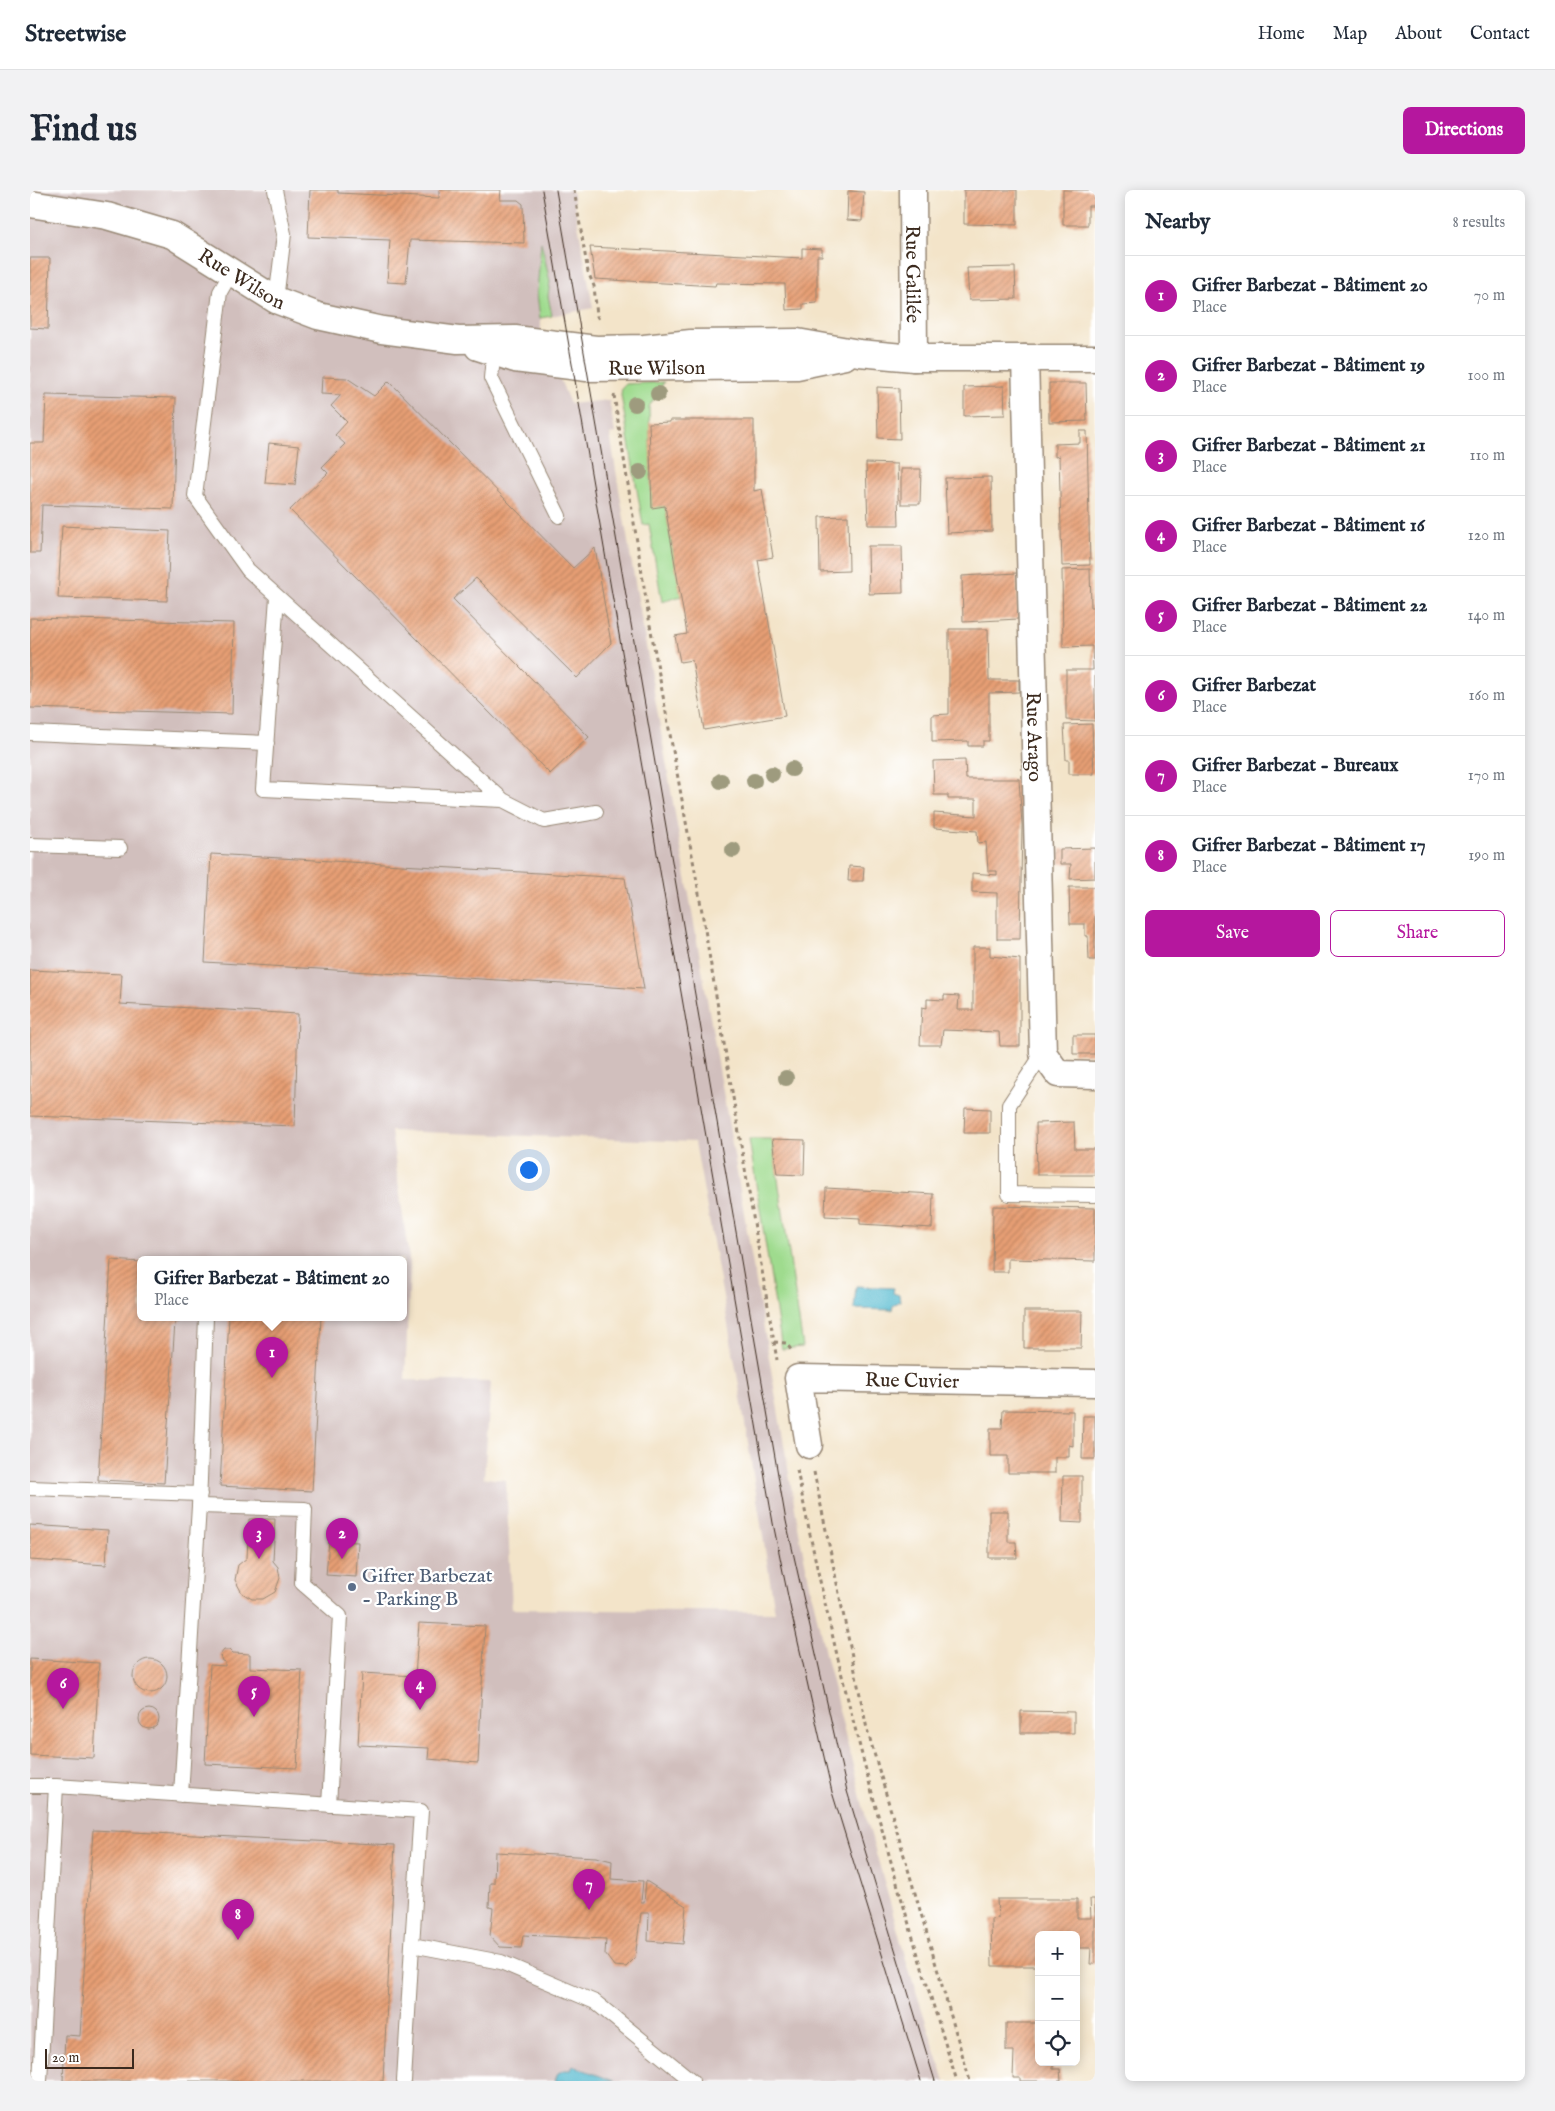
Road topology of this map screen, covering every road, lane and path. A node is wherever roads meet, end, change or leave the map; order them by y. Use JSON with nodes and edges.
{"nodes":[{"id":1,"x":275,"y":190,"type":"edge"},
{"id":2,"x":574,"y":190,"type":"edge"},
{"id":3,"x":913,"y":190,"type":"edge"},
{"id":4,"x":30,"y":204,"type":"edge"},
{"id":5,"x":232,"y":271,"type":"junction"},
{"id":6,"x":276,"y":300,"type":"junction"},
{"id":7,"x":604,"y":328,"type":"dead end"},
{"id":8,"x":494,"y":346,"type":"junction"},
{"id":9,"x":914,"y":358,"type":"junction"},
{"id":10,"x":1025,"y":358,"type":"junction"},
{"id":11,"x":1095,"y":358,"type":"edge"},
{"id":12,"x":614,"y":394,"type":"dead end"},
{"id":13,"x":559,"y":516,"type":"dead end"},
{"id":14,"x":277,"y":597,"type":"junction"},
{"id":15,"x":30,"y":733,"type":"edge"},
{"id":16,"x":266,"y":743,"type":"junction"},
{"id":17,"x":503,"y":800,"type":"junction"},
{"id":18,"x":596,"y":812,"type":"dead end"},
{"id":19,"x":30,"y":845,"type":"edge"},
{"id":20,"x":120,"y":848,"type":"dead end"},
{"id":21,"x":1043,"y":1053,"type":"junction"},
{"id":22,"x":1095,"y":1075,"type":"edge"},
{"id":23,"x":1095,"y":1195,"type":"edge"},
{"id":24,"x":206,"y":1321,"type":"edge"},
{"id":25,"x":778,"y":1369,"type":"dead end"},
{"id":26,"x":1095,"y":1383,"type":"edge"},
{"id":27,"x":803,"y":1455,"type":"junction"},
{"id":28,"x":30,"y":1488,"type":"edge"},
{"id":29,"x":200,"y":1500,"type":"junction"},
{"id":30,"x":30,"y":1786,"type":"edge"},
{"id":31,"x":56,"y":1786,"type":"junction"},
{"id":32,"x":182,"y":1795,"type":"junction"},
{"id":33,"x":329,"y":1805,"type":"junction"},
{"id":34,"x":412,"y":1945,"type":"junction"},
{"id":35,"x":40,"y":2081,"type":"edge"},
{"id":36,"x":404,"y":2081,"type":"edge"},
{"id":37,"x":692,"y":2081,"type":"edge"},
{"id":38,"x":957,"y":2081,"type":"edge"},
{"id":39,"x":970,"y":2081,"type":"edge"}],
"edges":[{"from":1,"to":6,"type":"lane"},
{"from":2,"to":7,"type":"path"},
{"from":3,"to":9,"type":"street","name":"Rue Galilée"},
{"from":4,"to":5,"type":"street","name":"Rue Wilson"},
{"from":5,"to":6,"type":"street","name":"Rue Wilson"},
{"from":5,"to":14,"type":"lane"},
{"from":6,"to":8,"type":"street","name":"Rue Wilson"},
{"from":8,"to":9,"type":"street","name":"Rue Wilson"},
{"from":8,"to":13,"type":"lane"},
{"from":9,"to":10,"type":"street","name":"Rue Wilson"},
{"from":10,"to":11,"type":"street","name":"Rue Wilson"},
{"from":10,"to":21,"type":"street","name":"Rue Arago"},
{"from":12,"to":25,"type":"path"},
{"from":14,"to":16,"type":"lane"},
{"from":14,"to":17,"type":"lane"},
{"from":15,"to":16,"type":"lane"},
{"from":16,"to":17,"type":"lane"},
{"from":17,"to":18,"type":"lane"},
{"from":19,"to":20,"type":"lane"},
{"from":21,"to":22,"type":"street"},
{"from":21,"to":23,"type":"lane"},
{"from":24,"to":29,"type":"lane"},
{"from":26,"to":27,"type":"street","name":"Rue Cuvier"},
{"from":27,"to":38,"type":"path"},
{"from":27,"to":39,"type":"path"},
{"from":28,"to":29,"type":"lane"},
{"from":29,"to":32,"type":"lane"},
{"from":29,"to":33,"type":"lane"},
{"from":30,"to":31,"type":"lane"},
{"from":31,"to":32,"type":"lane"},
{"from":31,"to":35,"type":"lane"},
{"from":32,"to":33,"type":"lane"},
{"from":33,"to":34,"type":"lane"},
{"from":34,"to":36,"type":"lane"},
{"from":34,"to":37,"type":"lane"}]}
